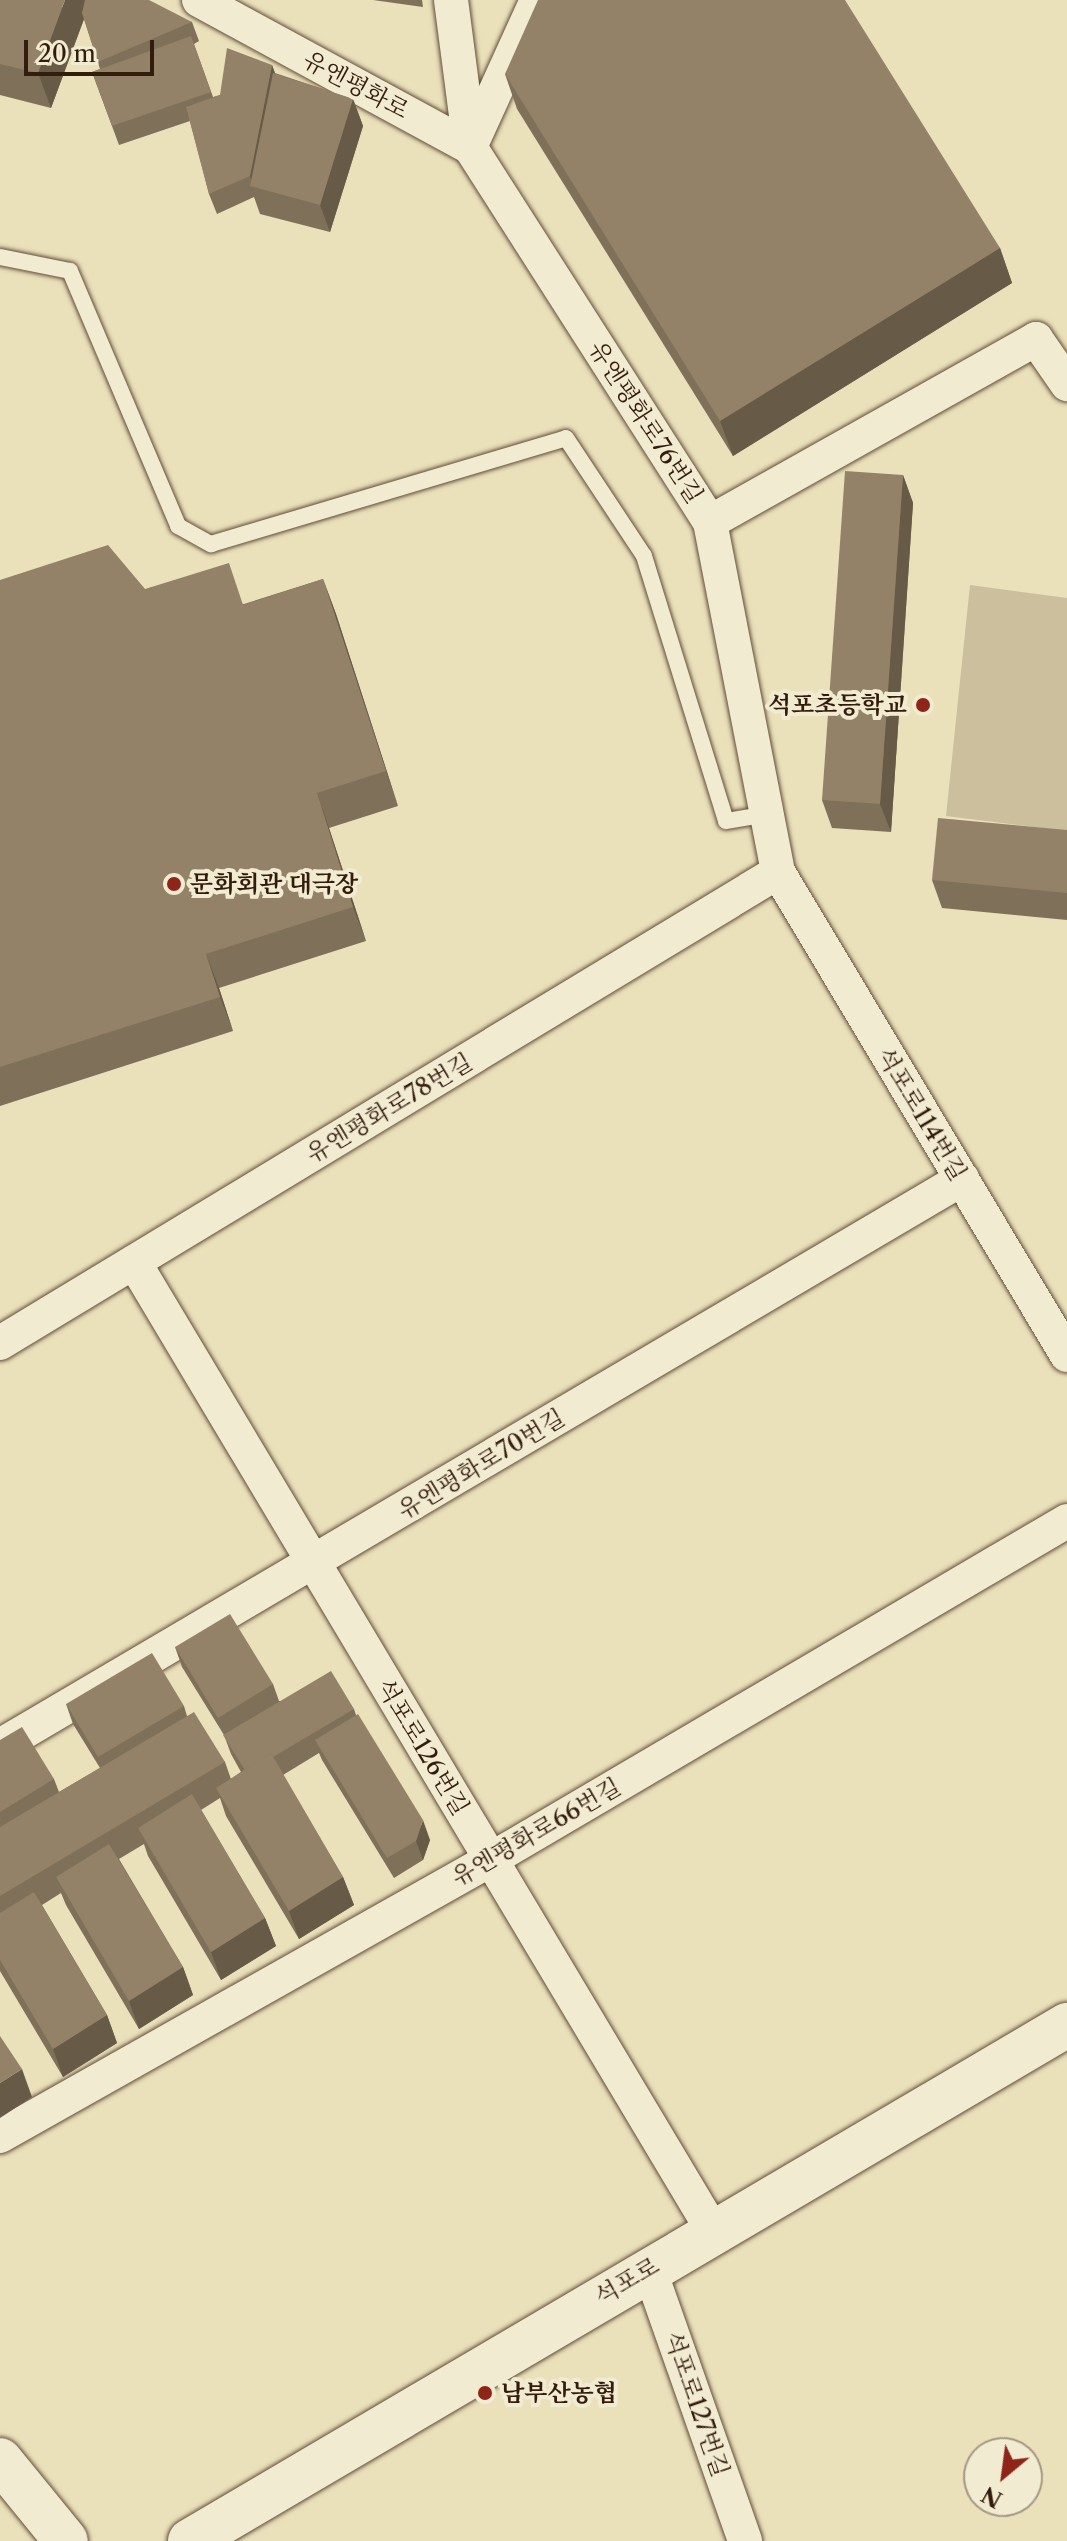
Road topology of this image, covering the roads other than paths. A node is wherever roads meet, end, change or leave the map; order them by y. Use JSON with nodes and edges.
{"nodes":[{"id":1,"x":199,"y":0,"type":"edge"},
{"id":2,"x":451,"y":0,"type":"edge"},
{"id":3,"x":537,"y":0,"type":"edge"},
{"id":4,"x":470,"y":147,"type":"junction"},
{"id":5,"x":0,"y":257,"type":"edge"},
{"id":6,"x":1067,"y":384,"type":"edge"},
{"id":7,"x":710,"y":522,"type":"junction"},
{"id":8,"x":768,"y":814,"type":"junction"},
{"id":9,"x":778,"y":872,"type":"junction"},
{"id":10,"x":962,"y":1179,"type":"junction"},
{"id":11,"x":134,"y":1262,"type":"junction"},
{"id":12,"x":0,"y":1343,"type":"edge"},
{"id":13,"x":1067,"y":1355,"type":"edge"},
{"id":14,"x":1067,"y":1521,"type":"edge"},
{"id":15,"x":314,"y":1563,"type":"junction"},
{"id":16,"x":0,"y":1746,"type":"edge"},
{"id":17,"x":490,"y":1860,"type":"junction"},
{"id":18,"x":1067,"y":2025,"type":"edge"},
{"id":19,"x":0,"y":2136,"type":"edge"},
{"id":20,"x":713,"y":2231,"type":"junction"},
{"id":21,"x":649,"y":2268,"type":"junction"},
{"id":22,"x":0,"y":2460,"type":"edge"},
{"id":23,"x":66,"y":2541,"type":"edge"},
{"id":24,"x":190,"y":2541,"type":"edge"},
{"id":25,"x":745,"y":2541,"type":"edge"}],
"edges":[{"from":1,"to":4,"type":"street","name":"유엔평화로"},
{"from":2,"to":4,"type":"street","name":"유엔평화로76번길"},
{"from":3,"to":4,"type":"street"},
{"from":4,"to":7,"type":"street","name":"유엔평화로76번길"},
{"from":5,"to":8,"type":"lane"},
{"from":6,"to":7,"type":"street"},
{"from":7,"to":8,"type":"street","name":"유엔평화로76번길"},
{"from":8,"to":9,"type":"street","name":"유엔평화로76번길"},
{"from":9,"to":10,"type":"street","name":"석포로114번길"},
{"from":9,"to":11,"type":"street","name":"유엔평화로78번길"},
{"from":10,"to":13,"type":"street","name":"석포로114번길"},
{"from":10,"to":15,"type":"street","name":"유엔평화로70번길"},
{"from":11,"to":12,"type":"street","name":"유엔평화로78번길"},
{"from":11,"to":15,"type":"street","name":"석포로126번길"},
{"from":14,"to":17,"type":"street","name":"유엔평화로66번길"},
{"from":15,"to":16,"type":"street","name":"유엔평화로70번길"},
{"from":15,"to":17,"type":"street","name":"석포로126번길"},
{"from":17,"to":19,"type":"street","name":"유엔평화로66번길"},
{"from":17,"to":20,"type":"street","name":"석포로126번길"},
{"from":18,"to":20,"type":"main road","name":"석포로"},
{"from":20,"to":21,"type":"main road","name":"석포로"},
{"from":21,"to":24,"type":"main road","name":"석포로"},
{"from":21,"to":25,"type":"street","name":"석포로127번길"},
{"from":22,"to":23,"type":"main road"}]}
